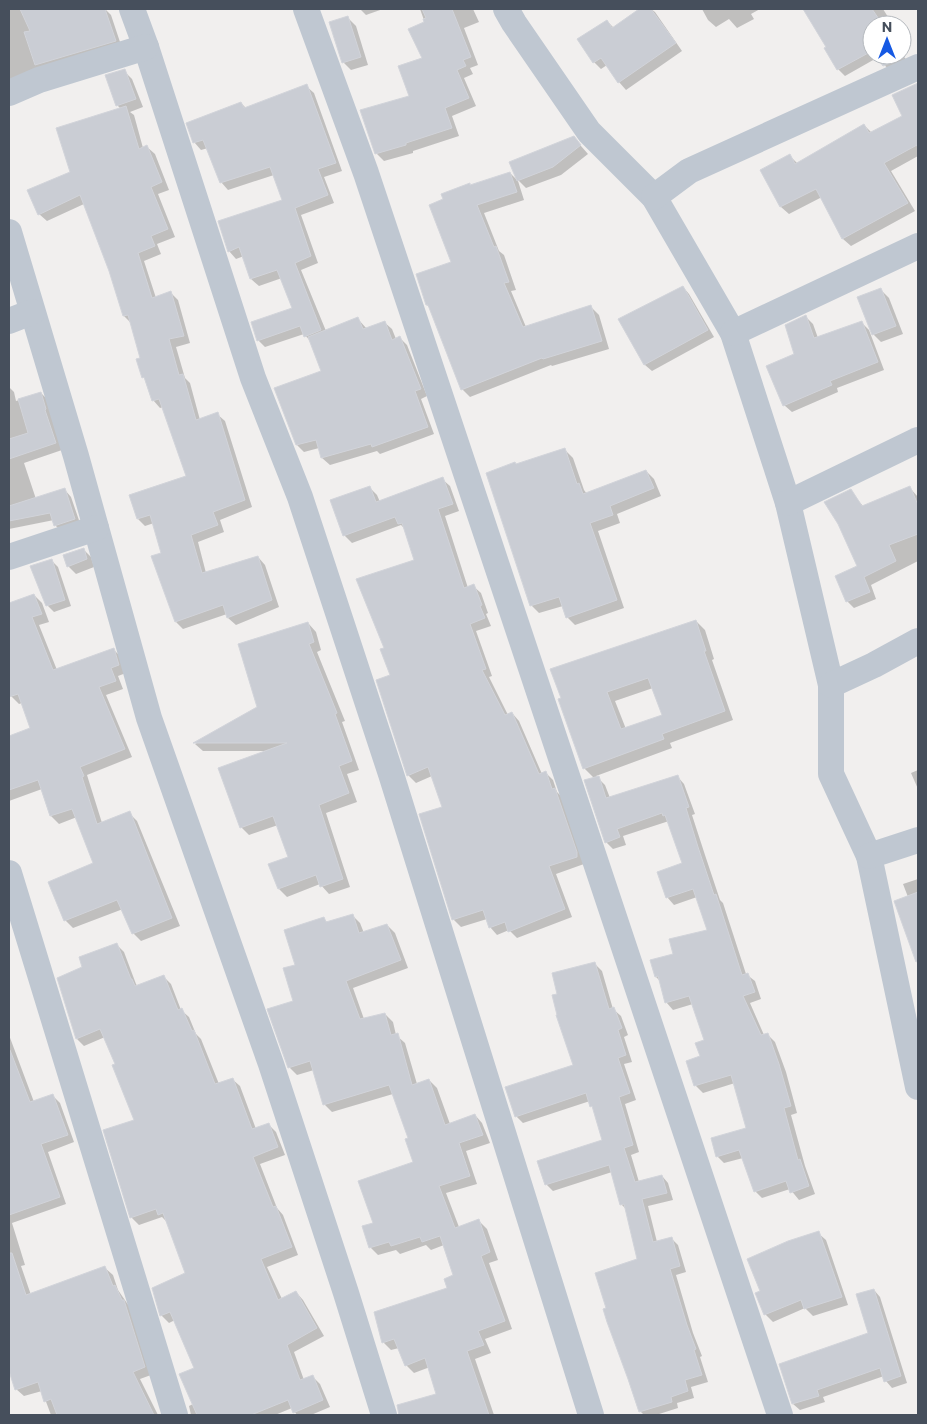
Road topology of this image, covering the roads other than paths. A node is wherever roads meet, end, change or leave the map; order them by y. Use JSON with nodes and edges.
{"nodes":[{"id":1,"x":132,"y":9,"type":"edge"},
{"id":2,"x":306,"y":9,"type":"edge"},
{"id":3,"x":506,"y":9,"type":"edge"},
{"id":4,"x":146,"y":47,"type":"junction"},
{"id":5,"x":918,"y":67,"type":"edge"},
{"id":6,"x":9,"y":93,"type":"edge"},
{"id":7,"x":654,"y":197,"type":"junction"},
{"id":8,"x":9,"y":232,"type":"edge"},
{"id":9,"x":918,"y":246,"type":"edge"},
{"id":10,"x":20,"y":317,"type":"edge"},
{"id":11,"x":733,"y":333,"type":"junction"},
{"id":12,"x":918,"y":440,"type":"edge"},
{"id":13,"x":788,"y":503,"type":"junction"},
{"id":14,"x":96,"y":528,"type":"junction"},
{"id":15,"x":9,"y":557,"type":"edge"},
{"id":16,"x":918,"y":641,"type":"edge"},
{"id":17,"x":831,"y":685,"type":"junction"},
{"id":18,"x":918,"y":840,"type":"edge"},
{"id":19,"x":869,"y":856,"type":"junction"},
{"id":20,"x":9,"y":873,"type":"edge"},
{"id":21,"x":918,"y":1087,"type":"edge"},
{"id":22,"x":377,"y":1412,"type":"edge"},
{"id":23,"x":176,"y":1415,"type":"edge"},
{"id":24,"x":591,"y":1415,"type":"edge"},
{"id":25,"x":780,"y":1415,"type":"edge"}],
"edges":[{"from":1,"to":4,"type":"street"},
{"from":2,"to":25,"type":"street"},
{"from":3,"to":7,"type":"street"},
{"from":4,"to":6,"type":"street"},
{"from":4,"to":24,"type":"street"},
{"from":5,"to":7,"type":"street"},
{"from":7,"to":11,"type":"street"},
{"from":8,"to":10,"type":"street"},
{"from":9,"to":11,"type":"street"},
{"from":10,"to":14,"type":"street"},
{"from":11,"to":13,"type":"street"},
{"from":12,"to":13,"type":"street"},
{"from":13,"to":17,"type":"street"},
{"from":14,"to":15,"type":"street"},
{"from":14,"to":22,"type":"street"},
{"from":16,"to":17,"type":"street"},
{"from":17,"to":19,"type":"street"},
{"from":18,"to":19,"type":"street"},
{"from":19,"to":21,"type":"street"},
{"from":20,"to":23,"type":"street"}]}
